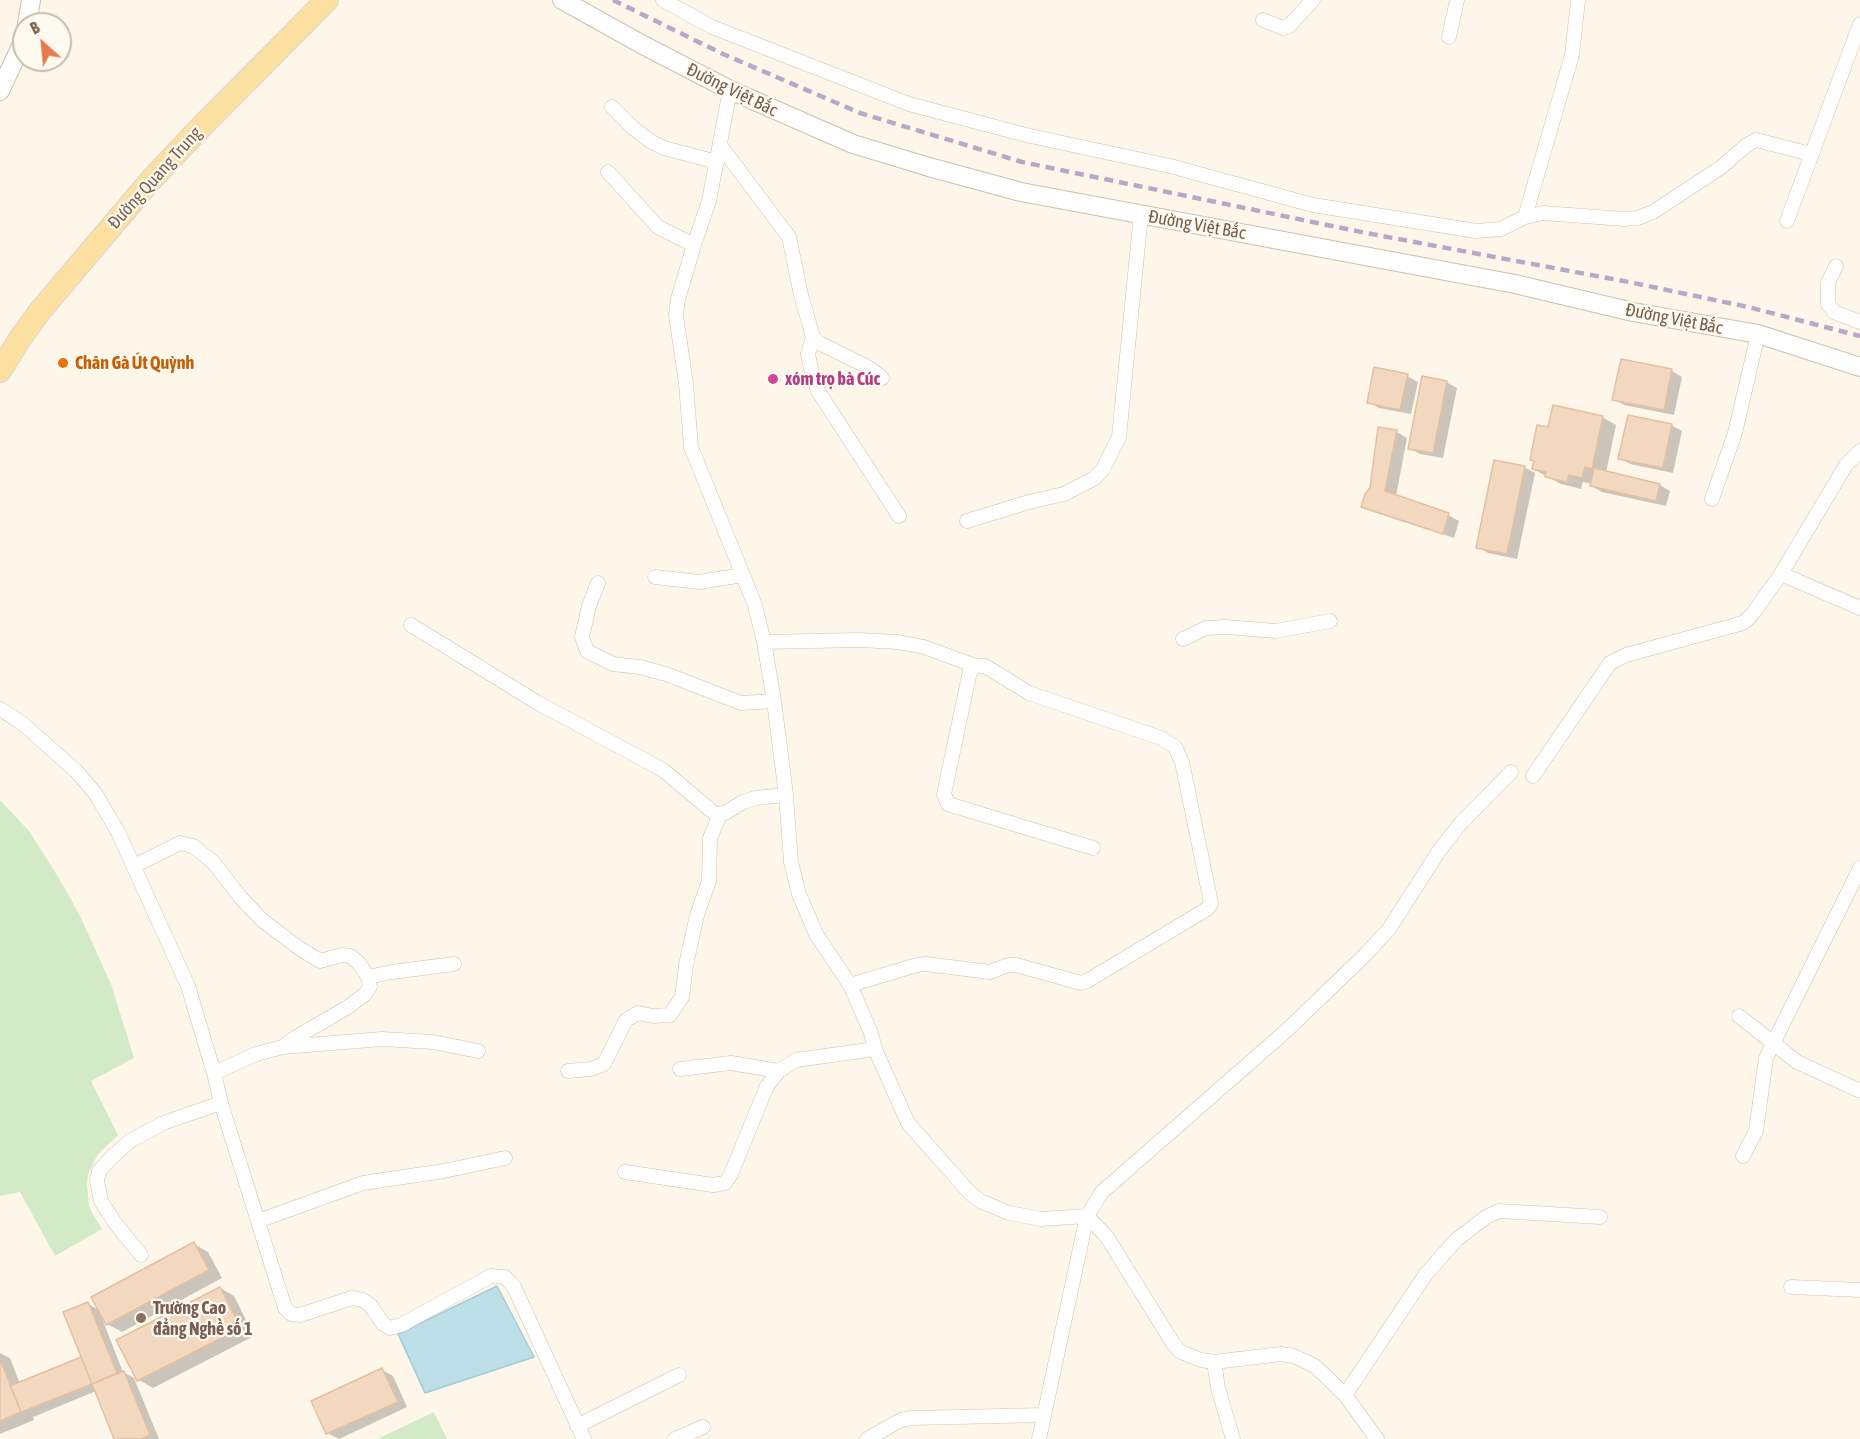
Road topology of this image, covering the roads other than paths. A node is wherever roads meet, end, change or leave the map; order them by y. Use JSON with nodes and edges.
{"nodes":[{"id":1,"x":327,"y":0,"type":"edge"},
{"id":2,"x":562,"y":0,"type":"edge"},
{"id":3,"x":663,"y":0,"type":"edge"},
{"id":4,"x":1313,"y":0,"type":"edge"},
{"id":5,"x":1457,"y":0,"type":"edge"},
{"id":6,"x":1578,"y":0,"type":"edge"},
{"id":7,"x":1263,"y":20,"type":"dead end"},
{"id":8,"x":1860,"y":24,"type":"edge"},
{"id":9,"x":1449,"y":37,"type":"dead end"},
{"id":10,"x":12,"y":67,"type":"edge"},
{"id":11,"x":730,"y":90,"type":"junction"},
{"id":12,"x":0,"y":91,"type":"edge"},
{"id":13,"x":612,"y":107,"type":"dead end"},
{"id":14,"x":720,"y":145,"type":"junction"},
{"id":15,"x":1811,"y":154,"type":"junction"},
{"id":16,"x":717,"y":162,"type":"junction"},
{"id":17,"x":608,"y":172,"type":"dead end"},
{"id":18,"x":1141,"y":214,"type":"junction"},
{"id":19,"x":1525,"y":217,"type":"junction"},
{"id":20,"x":1787,"y":221,"type":"dead end"},
{"id":21,"x":694,"y":245,"type":"junction"},
{"id":22,"x":1836,"y":266,"type":"dead end"},
{"id":23,"x":1860,"y":322,"type":"edge"},
{"id":24,"x":1758,"y":334,"type":"junction"},
{"id":25,"x":813,"y":337,"type":"junction"},
{"id":26,"x":1860,"y":367,"type":"edge"},
{"id":27,"x":0,"y":371,"type":"edge"},
{"id":28,"x":882,"y":378,"type":"dead end"},
{"id":29,"x":1860,"y":451,"type":"edge"},
{"id":30,"x":1712,"y":499,"type":"dead end"},
{"id":31,"x":899,"y":516,"type":"dead end"},
{"id":32,"x":967,"y":521,"type":"dead end"},
{"id":33,"x":743,"y":574,"type":"junction"},
{"id":34,"x":1781,"y":574,"type":"junction"},
{"id":35,"x":655,"y":577,"type":"dead end"},
{"id":36,"x":598,"y":583,"type":"dead end"},
{"id":37,"x":1860,"y":608,"type":"edge"},
{"id":38,"x":1330,"y":621,"type":"dead end"},
{"id":39,"x":411,"y":625,"type":"dead end"},
{"id":40,"x":1183,"y":639,"type":"dead end"},
{"id":41,"x":764,"y":642,"type":"junction"},
{"id":42,"x":976,"y":666,"type":"junction"},
{"id":43,"x":774,"y":701,"type":"junction"},
{"id":44,"x":0,"y":709,"type":"edge"},
{"id":45,"x":1511,"y":772,"type":"dead end"},
{"id":46,"x":1533,"y":776,"type":"dead end"},
{"id":47,"x":786,"y":795,"type":"junction"},
{"id":48,"x":720,"y":815,"type":"junction"},
{"id":49,"x":1092,"y":848,"type":"dead end"},
{"id":50,"x":134,"y":866,"type":"junction"},
{"id":51,"x":1860,"y":868,"type":"edge"},
{"id":52,"x":454,"y":964,"type":"dead end"},
{"id":53,"x":368,"y":977,"type":"junction"},
{"id":54,"x":850,"y":985,"type":"junction"},
{"id":55,"x":1739,"y":1016,"type":"dead end"},
{"id":56,"x":1774,"y":1044,"type":"junction"},
{"id":57,"x":283,"y":1047,"type":"junction"},
{"id":58,"x":875,"y":1049,"type":"junction"},
{"id":59,"x":478,"y":1051,"type":"dead end"},
{"id":60,"x":680,"y":1069,"type":"dead end"},
{"id":61,"x":568,"y":1071,"type":"dead end"},
{"id":62,"x":779,"y":1071,"type":"junction"},
{"id":63,"x":214,"y":1073,"type":"junction"},
{"id":64,"x":1860,"y":1090,"type":"edge"},
{"id":65,"x":220,"y":1103,"type":"junction"},
{"id":66,"x":1743,"y":1156,"type":"dead end"},
{"id":67,"x":505,"y":1158,"type":"dead end"},
{"id":68,"x":624,"y":1172,"type":"dead end"},
{"id":69,"x":1087,"y":1216,"type":"junction"},
{"id":70,"x":1600,"y":1217,"type":"dead end"},
{"id":71,"x":258,"y":1221,"type":"junction"},
{"id":72,"x":141,"y":1255,"type":"dead end"},
{"id":73,"x":1791,"y":1287,"type":"dead end"},
{"id":74,"x":1860,"y":1290,"type":"edge"},
{"id":75,"x":1214,"y":1362,"type":"junction"},
{"id":76,"x":679,"y":1375,"type":"dead end"},
{"id":77,"x":1345,"y":1395,"type":"junction"},
{"id":78,"x":1043,"y":1415,"type":"junction"},
{"id":79,"x":577,"y":1426,"type":"junction"},
{"id":80,"x":703,"y":1427,"type":"dead end"},
{"id":81,"x":584,"y":1439,"type":"edge"},
{"id":82,"x":675,"y":1439,"type":"edge"},
{"id":83,"x":867,"y":1439,"type":"edge"},
{"id":84,"x":1040,"y":1439,"type":"edge"},
{"id":85,"x":1233,"y":1439,"type":"edge"},
{"id":86,"x":1377,"y":1439,"type":"edge"}],
"edges":[{"from":1,"to":27,"type":"main road","name":"Đường Quang Trung"},
{"from":2,"to":11,"type":"street","name":"Đường Việt Bắc"},
{"from":3,"to":19,"type":"street"},
{"from":4,"to":7,"type":"street"},
{"from":5,"to":9,"type":"street"},
{"from":6,"to":19,"type":"street"},
{"from":8,"to":15,"type":"street"},
{"from":10,"to":12,"type":"street"},
{"from":11,"to":14,"type":"street"},
{"from":11,"to":18,"type":"street","name":"Đường Việt Bắc"},
{"from":13,"to":16,"type":"street"},
{"from":14,"to":16,"type":"street"},
{"from":14,"to":25,"type":"street"},
{"from":15,"to":19,"type":"street"},
{"from":15,"to":20,"type":"street"},
{"from":16,"to":21,"type":"street"},
{"from":17,"to":21,"type":"street"},
{"from":18,"to":24,"type":"street","name":"Đường Việt Bắc"},
{"from":18,"to":32,"type":"street"},
{"from":21,"to":33,"type":"street"},
{"from":22,"to":23,"type":"street"},
{"from":24,"to":26,"type":"street","name":"Đường Việt Bắc"},
{"from":24,"to":30,"type":"street"},
{"from":25,"to":28,"type":"street"},
{"from":25,"to":31,"type":"street"},
{"from":29,"to":34,"type":"street"},
{"from":33,"to":35,"type":"street"},
{"from":33,"to":41,"type":"street"},
{"from":34,"to":37,"type":"street"},
{"from":34,"to":46,"type":"street"},
{"from":36,"to":43,"type":"street"},
{"from":38,"to":40,"type":"street"},
{"from":39,"to":48,"type":"street"},
{"from":41,"to":42,"type":"street"},
{"from":41,"to":43,"type":"street"},
{"from":42,"to":49,"type":"street"},
{"from":42,"to":54,"type":"street"},
{"from":43,"to":47,"type":"street"},
{"from":44,"to":50,"type":"street"},
{"from":45,"to":69,"type":"street"},
{"from":47,"to":48,"type":"street"},
{"from":47,"to":54,"type":"street"},
{"from":48,"to":61,"type":"street"},
{"from":50,"to":53,"type":"street"},
{"from":50,"to":63,"type":"street"},
{"from":51,"to":56,"type":"street"},
{"from":52,"to":53,"type":"street"},
{"from":53,"to":57,"type":"street"},
{"from":54,"to":58,"type":"street"},
{"from":55,"to":56,"type":"street"},
{"from":56,"to":64,"type":"street"},
{"from":56,"to":66,"type":"street"},
{"from":57,"to":59,"type":"street"},
{"from":57,"to":63,"type":"street"},
{"from":58,"to":62,"type":"street"},
{"from":58,"to":69,"type":"street"},
{"from":60,"to":62,"type":"street"},
{"from":62,"to":68,"type":"street"},
{"from":63,"to":65,"type":"street"},
{"from":65,"to":71,"type":"street"},
{"from":65,"to":72,"type":"street"},
{"from":67,"to":71,"type":"street"},
{"from":69,"to":75,"type":"street"},
{"from":69,"to":78,"type":"street"},
{"from":70,"to":77,"type":"street"},
{"from":71,"to":79,"type":"street"},
{"from":73,"to":74,"type":"street"},
{"from":75,"to":77,"type":"street"},
{"from":75,"to":85,"type":"street"},
{"from":76,"to":79,"type":"street"},
{"from":77,"to":86,"type":"street"},
{"from":78,"to":83,"type":"street"},
{"from":78,"to":84,"type":"street"},
{"from":79,"to":81,"type":"street"},
{"from":80,"to":82,"type":"street"}]}
